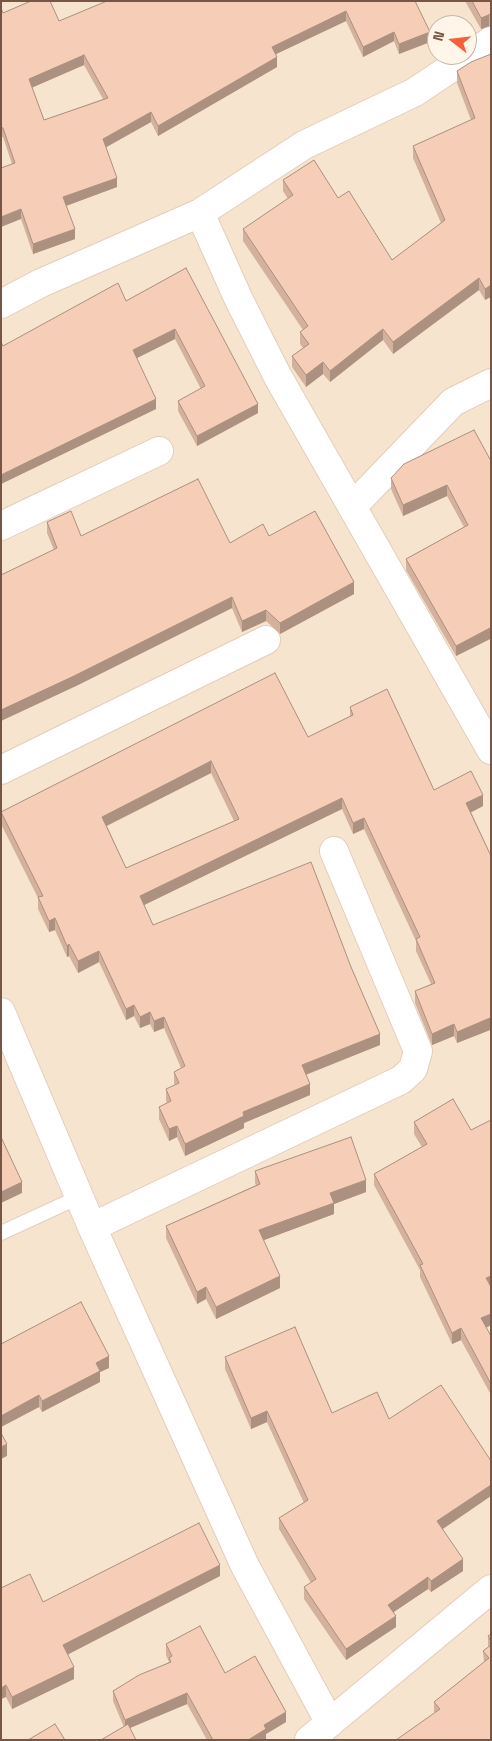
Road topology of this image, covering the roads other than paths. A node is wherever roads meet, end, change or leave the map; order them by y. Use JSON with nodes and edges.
{"nodes":[{"id":1,"x":491,"y":41,"type":"edge"},
{"id":2,"x":200,"y":213,"type":"junction"},
{"id":3,"x":1,"y":304,"type":"edge"},
{"id":4,"x":491,"y":384,"type":"edge"},
{"id":5,"x":159,"y":451,"type":"dead end"},
{"id":6,"x":352,"y":508,"type":"junction"},
{"id":7,"x":1,"y":526,"type":"edge"},
{"id":8,"x":266,"y":640,"type":"dead end"},
{"id":9,"x":491,"y":750,"type":"edge"},
{"id":10,"x":1,"y":770,"type":"edge"},
{"id":11,"x":334,"y":851,"type":"dead end"},
{"id":12,"x":1,"y":1012,"type":"edge"},
{"id":13,"x":79,"y":1197,"type":"junction"},
{"id":14,"x":92,"y":1228,"type":"junction"},
{"id":15,"x":1,"y":1233,"type":"edge"},
{"id":16,"x":491,"y":1589,"type":"edge"},
{"id":17,"x":330,"y":1723,"type":"junction"},
{"id":18,"x":309,"y":1740,"type":"edge"}],
"edges":[{"from":1,"to":2,"type":"street"},
{"from":2,"to":3,"type":"street"},
{"from":2,"to":6,"type":"street"},
{"from":4,"to":6,"type":"street"},
{"from":5,"to":7,"type":"street"},
{"from":6,"to":9,"type":"street"},
{"from":8,"to":10,"type":"street"},
{"from":11,"to":14,"type":"street"},
{"from":12,"to":13,"type":"street"},
{"from":13,"to":14,"type":"street"},
{"from":13,"to":15,"type":"lane"},
{"from":14,"to":17,"type":"street"},
{"from":16,"to":17,"type":"street"},
{"from":17,"to":18,"type":"street"}]}
